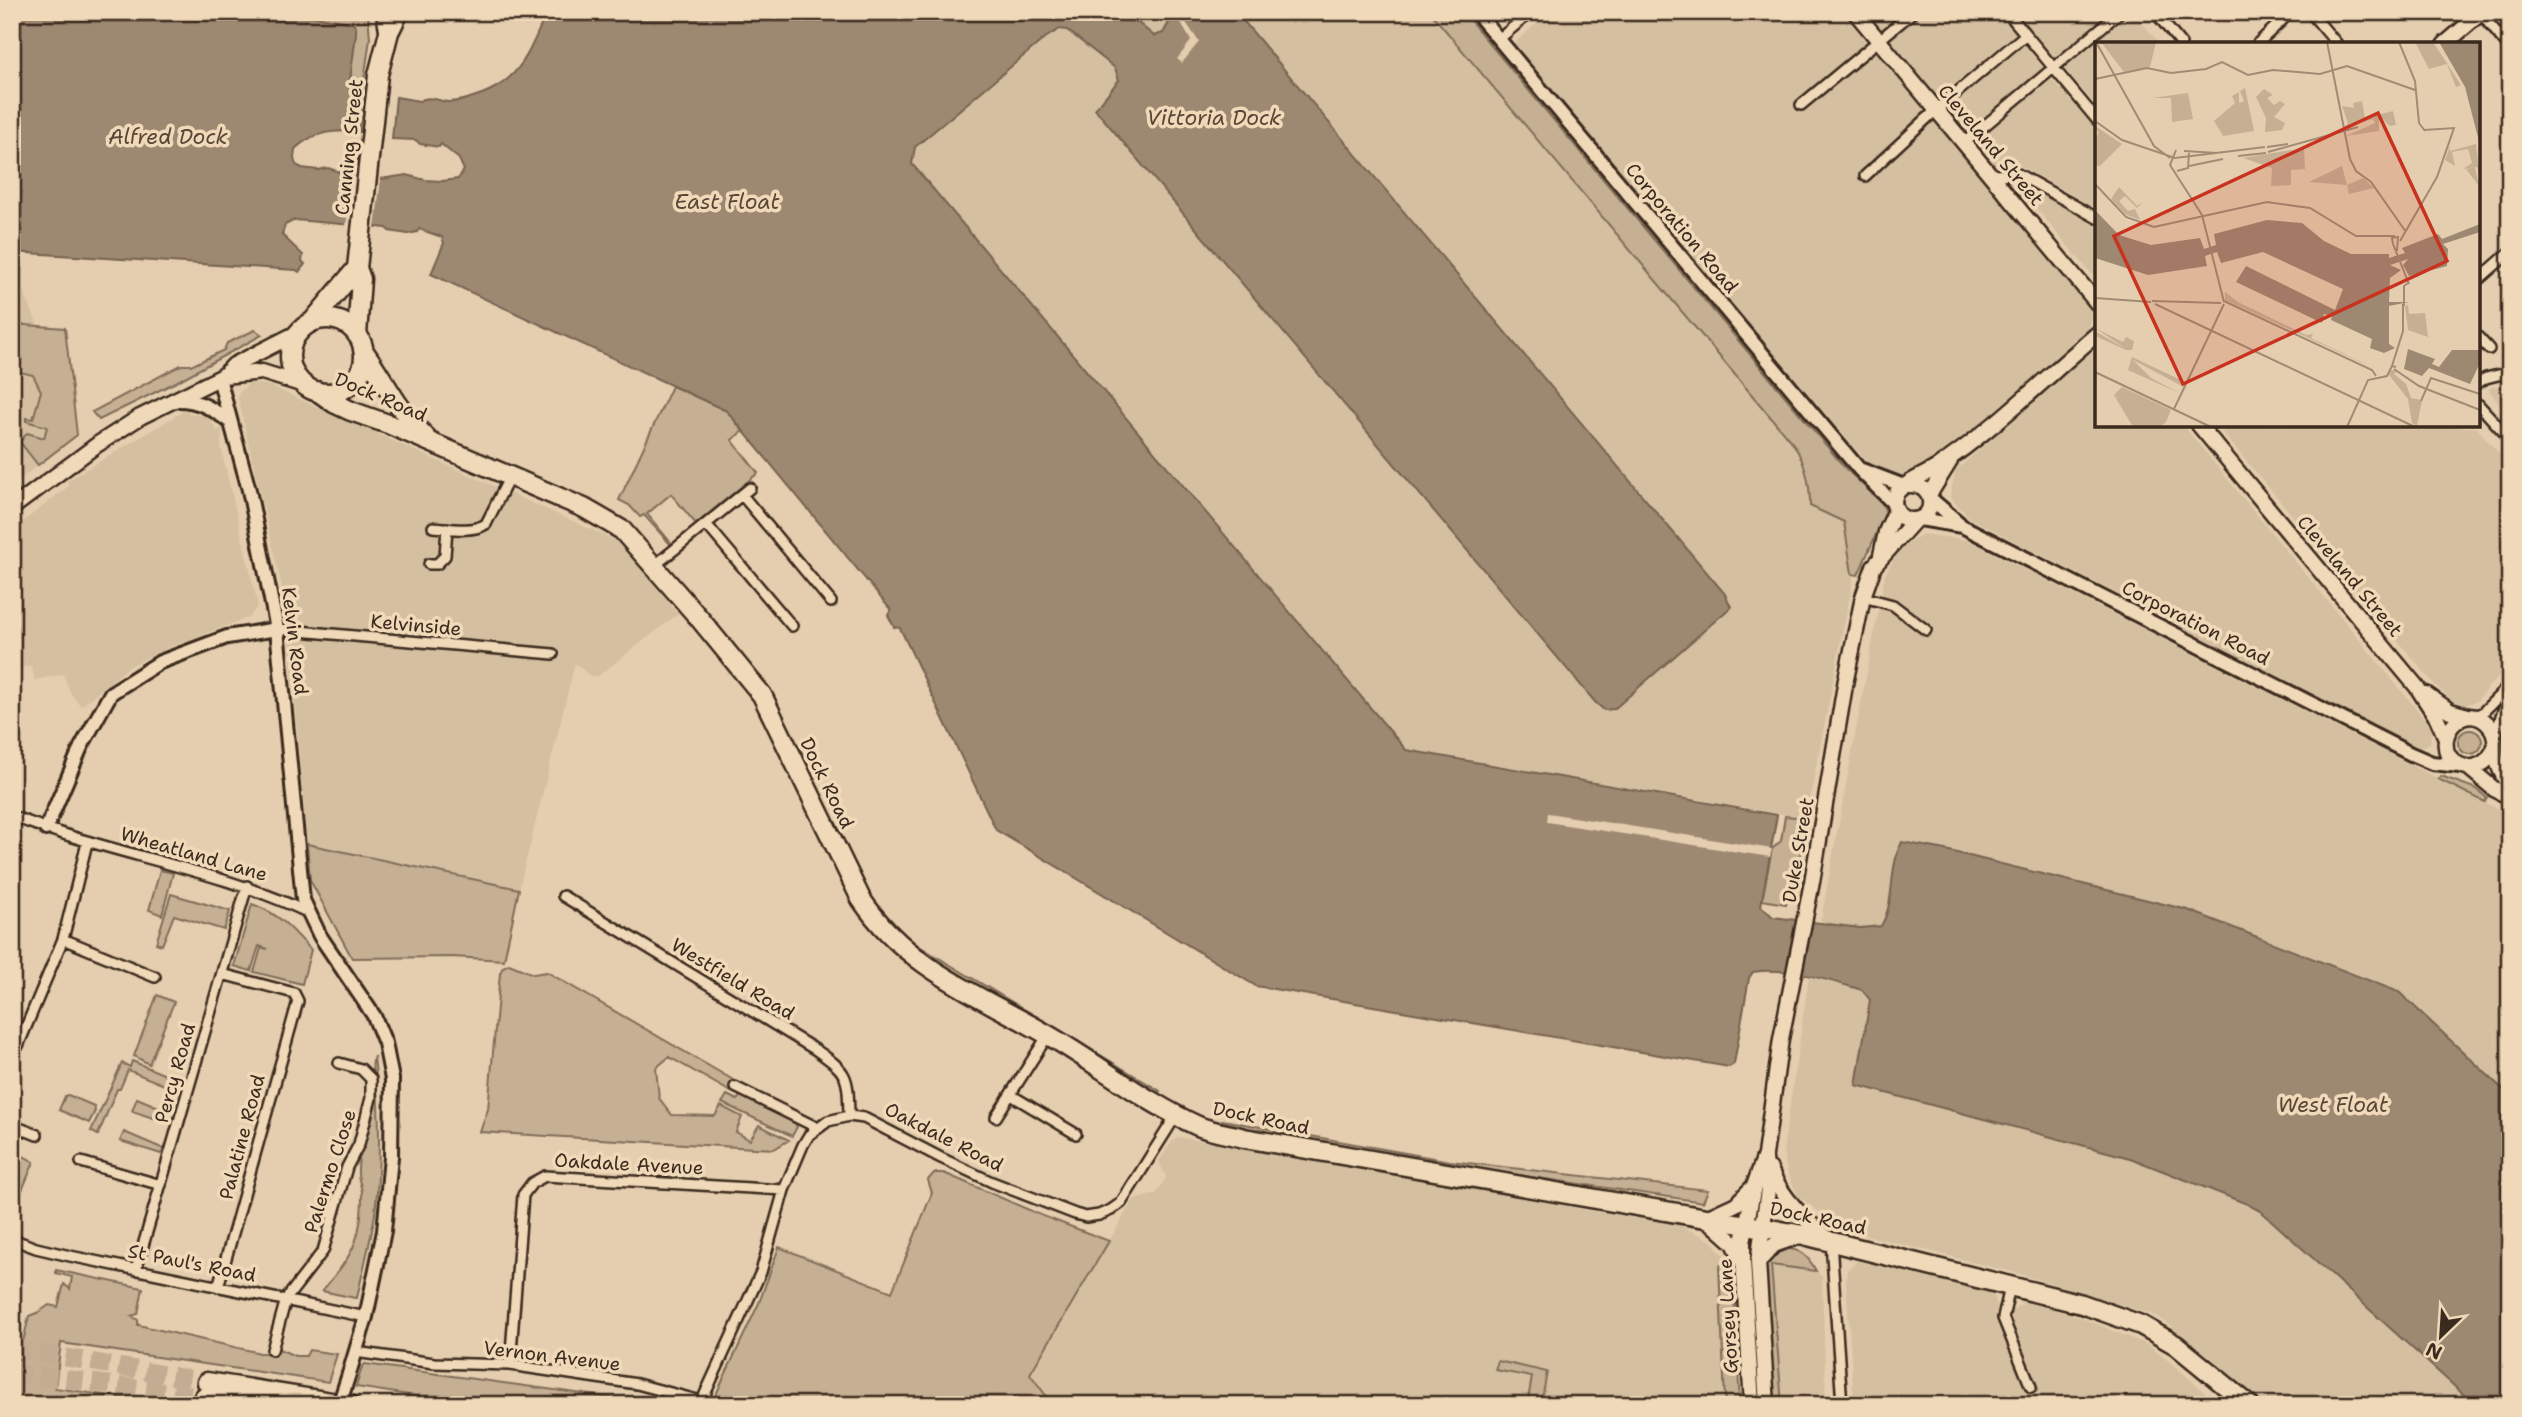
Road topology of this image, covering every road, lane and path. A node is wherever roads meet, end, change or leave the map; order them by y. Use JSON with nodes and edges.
{"nodes":[{"id":1,"x":381,"y":12,"type":"edge"},
{"id":2,"x":391,"y":12,"type":"edge"},
{"id":3,"x":399,"y":12,"type":"edge"},
{"id":4,"x":1476,"y":12,"type":"edge"},
{"id":5,"x":1531,"y":12,"type":"edge"},
{"id":6,"x":1855,"y":12,"type":"edge"},
{"id":7,"x":1913,"y":12,"type":"edge"},
{"id":8,"x":2007,"y":12,"type":"edge"},
{"id":9,"x":2119,"y":12,"type":"edge"},
{"id":10,"x":2155,"y":12,"type":"edge"},
{"id":11,"x":2291,"y":12,"type":"edge"},
{"id":12,"x":2310,"y":12,"type":"edge"},
{"id":13,"x":2481,"y":13,"type":"edge"},
{"id":14,"x":2025,"y":35,"type":"junction"},
{"id":15,"x":387,"y":36,"type":"junction"},
{"id":16,"x":1499,"y":39,"type":"junction"},
{"id":17,"x":1878,"y":40,"type":"junction"},
{"id":18,"x":2179,"y":42,"type":"edge"},
{"id":19,"x":2259,"y":42,"type":"edge"},
{"id":20,"x":2335,"y":42,"type":"edge"},
{"id":21,"x":2447,"y":42,"type":"edge"},
{"id":22,"x":2510,"y":49,"type":"edge"},
{"id":23,"x":2053,"y":68,"type":"junction"},
{"id":24,"x":1801,"y":105,"type":"dead end"},
{"id":25,"x":1936,"y":110,"type":"junction"},
{"id":26,"x":2095,"y":118,"type":"edge"},
{"id":27,"x":1964,"y":143,"type":"junction"},
{"id":28,"x":1990,"y":175,"type":"junction"},
{"id":29,"x":1865,"y":176,"type":"dead end"},
{"id":30,"x":2095,"y":217,"type":"edge"},
{"id":31,"x":2510,"y":252,"type":"edge"},
{"id":32,"x":357,"y":268,"type":"junction"},
{"id":33,"x":2480,"y":277,"type":"edge"},
{"id":34,"x":2095,"y":301,"type":"edge"},
{"id":35,"x":304,"y":327,"type":"junction"},
{"id":36,"x":2095,"y":336,"type":"edge"},
{"id":37,"x":2480,"y":339,"type":"edge"},
{"id":38,"x":360,"y":343,"type":"junction"},
{"id":39,"x":2489,"y":349,"type":"dead end"},
{"id":40,"x":2510,"y":372,"type":"edge"},
{"id":41,"x":221,"y":377,"type":"junction"},
{"id":42,"x":2480,"y":382,"type":"edge"},
{"id":43,"x":311,"y":388,"type":"junction"},
{"id":44,"x":178,"y":400,"type":"junction"},
{"id":45,"x":2480,"y":406,"type":"edge"},
{"id":46,"x":229,"y":421,"type":"junction"},
{"id":47,"x":2201,"y":427,"type":"edge"},
{"id":48,"x":2510,"y":439,"type":"edge"},
{"id":49,"x":430,"y":441,"type":"junction"},
{"id":50,"x":1953,"y":457,"type":"junction"},
{"id":51,"x":1859,"y":469,"type":"junction"},
{"id":52,"x":510,"y":476,"type":"junction"},
{"id":53,"x":1907,"y":485,"type":"junction"},
{"id":54,"x":1929,"y":497,"type":"junction"},
{"id":55,"x":1895,"y":507,"type":"junction"},
{"id":56,"x":12,"y":508,"type":"edge"},
{"id":57,"x":1917,"y":519,"type":"junction"},
{"id":58,"x":706,"y":524,"type":"junction"},
{"id":59,"x":1962,"y":526,"type":"junction"},
{"id":60,"x":433,"y":527,"type":"dead end"},
{"id":61,"x":447,"y":528,"type":"junction"},
{"id":62,"x":1881,"y":555,"type":"junction"},
{"id":63,"x":429,"y":564,"type":"dead end"},
{"id":64,"x":654,"y":566,"type":"junction"},
{"id":65,"x":1863,"y":597,"type":"junction"},
{"id":66,"x":831,"y":602,"type":"dead end"},
{"id":67,"x":792,"y":626,"type":"dead end"},
{"id":68,"x":277,"y":629,"type":"junction"},
{"id":69,"x":1926,"y":630,"type":"dead end"},
{"id":70,"x":553,"y":654,"type":"dead end"},
{"id":71,"x":2510,"y":685,"type":"edge"},
{"id":72,"x":2417,"y":687,"type":"junction"},
{"id":73,"x":2510,"y":695,"type":"edge"},
{"id":74,"x":2471,"y":717,"type":"junction"},
{"id":75,"x":2445,"y":739,"type":"junction"},
{"id":76,"x":2496,"y":744,"type":"junction"},
{"id":77,"x":2411,"y":754,"type":"junction"},
{"id":78,"x":2465,"y":767,"type":"junction"},
{"id":79,"x":2510,"y":787,"type":"edge"},
{"id":80,"x":2510,"y":797,"type":"edge"},
{"id":81,"x":12,"y":817,"type":"edge"},
{"id":82,"x":46,"y":830,"type":"junction"},
{"id":83,"x":87,"y":843,"type":"junction"},
{"id":84,"x":247,"y":886,"type":"junction"},
{"id":85,"x":563,"y":896,"type":"dead end"},
{"id":86,"x":309,"y":913,"type":"junction"},
{"id":87,"x":64,"y":939,"type":"junction"},
{"id":88,"x":222,"y":974,"type":"junction"},
{"id":89,"x":155,"y":977,"type":"dead end"},
{"id":90,"x":1048,"y":1035,"type":"junction"},
{"id":91,"x":18,"y":1045,"type":"dead end"},
{"id":92,"x":339,"y":1063,"type":"dead end"},
{"id":93,"x":735,"y":1087,"type":"dead end"},
{"id":94,"x":1011,"y":1095,"type":"junction"},
{"id":95,"x":1177,"y":1114,"type":"junction"},
{"id":96,"x":849,"y":1116,"type":"junction"},
{"id":97,"x":996,"y":1117,"type":"dead end"},
{"id":98,"x":12,"y":1125,"type":"edge"},
{"id":99,"x":818,"y":1128,"type":"junction"},
{"id":100,"x":1076,"y":1134,"type":"dead end"},
{"id":101,"x":37,"y":1135,"type":"dead end"},
{"id":102,"x":1765,"y":1155,"type":"junction"},
{"id":103,"x":81,"y":1162,"type":"dead end"},
{"id":104,"x":161,"y":1185,"type":"junction"},
{"id":105,"x":1754,"y":1186,"type":"junction"},
{"id":106,"x":784,"y":1190,"type":"junction"},
{"id":107,"x":1706,"y":1217,"type":"junction"},
{"id":108,"x":1754,"y":1226,"type":"junction"},
{"id":109,"x":1804,"y":1235,"type":"junction"},
{"id":110,"x":12,"y":1240,"type":"edge"},
{"id":111,"x":1831,"y":1241,"type":"junction"},
{"id":112,"x":1743,"y":1261,"type":"junction"},
{"id":113,"x":1758,"y":1262,"type":"junction"},
{"id":114,"x":136,"y":1270,"type":"junction"},
{"id":115,"x":218,"y":1287,"type":"junction"},
{"id":116,"x":2010,"y":1287,"type":"junction"},
{"id":117,"x":286,"y":1299,"type":"junction"},
{"id":118,"x":366,"y":1317,"type":"junction"},
{"id":119,"x":272,"y":1350,"type":"dead end"},
{"id":120,"x":355,"y":1352,"type":"junction"},
{"id":121,"x":510,"y":1365,"type":"junction"},
{"id":122,"x":2031,"y":1387,"type":"dead end"},
{"id":123,"x":700,"y":1403,"type":"edge"},
{"id":124,"x":258,"y":1405,"type":"edge"},
{"id":125,"x":339,"y":1405,"type":"edge"},
{"id":126,"x":350,"y":1405,"type":"edge"},
{"id":127,"x":1752,"y":1405,"type":"edge"},
{"id":128,"x":1767,"y":1405,"type":"edge"},
{"id":129,"x":1842,"y":1405,"type":"edge"},
{"id":130,"x":2249,"y":1405,"type":"edge"}],
"edges":[{"from":1,"to":15,"type":"street"},
{"from":2,"to":15,"type":"highway","name":"Canning Street"},
{"from":3,"to":15,"type":"highway","name":"Canning Street"},
{"from":4,"to":16,"type":"main road","name":"Corporation Road"},
{"from":5,"to":16,"type":"street"},
{"from":6,"to":17,"type":"main road","name":"Cleveland Street"},
{"from":7,"to":17,"type":"street"},
{"from":8,"to":14,"type":"street"},
{"from":9,"to":23,"type":"street"},
{"from":10,"to":18,"type":"street"},
{"from":11,"to":19,"type":"street"},
{"from":12,"to":20,"type":"street"},
{"from":13,"to":21,"type":"main road"},
{"from":13,"to":22,"type":"street"},
{"from":14,"to":23,"type":"street"},
{"from":14,"to":25,"type":"street"},
{"from":15,"to":32,"type":"highway","name":"Canning Street"},
{"from":16,"to":51,"type":"main road","name":"Corporation Road"},
{"from":17,"to":24,"type":"street"},
{"from":17,"to":25,"type":"main road","name":"Cleveland Street"},
{"from":23,"to":26,"type":"street"},
{"from":23,"to":27,"type":"street"},
{"from":25,"to":27,"type":"main road","name":"Cleveland Street"},
{"from":25,"to":29,"type":"street"},
{"from":27,"to":28,"type":"main road","name":"Cleveland Street"},
{"from":28,"to":30,"type":"street"},
{"from":28,"to":34,"type":"main road","name":"Cleveland Street"},
{"from":31,"to":33,"type":"street"},
{"from":32,"to":35,"type":"highway"},
{"from":32,"to":38,"type":"highway","name":"Canning Street"},
{"from":35,"to":38,"type":"highway"},
{"from":35,"to":41,"type":"main road"},
{"from":35,"to":43,"type":"highway"},
{"from":36,"to":50,"type":"main road"},
{"from":37,"to":39,"type":"street"},
{"from":38,"to":43,"type":"highway"},
{"from":38,"to":49,"type":"highway","name":"Dock Road"},
{"from":40,"to":42,"type":"street"},
{"from":41,"to":43,"type":"main road"},
{"from":41,"to":44,"type":"main road"},
{"from":41,"to":46,"type":"main road","name":"Kelvin Road"},
{"from":43,"to":49,"type":"highway","name":"Dock Road"},
{"from":44,"to":46,"type":"main road"},
{"from":44,"to":56,"type":"main road"},
{"from":45,"to":48,"type":"street"},
{"from":46,"to":68,"type":"main road","name":"Kelvin Road"},
{"from":47,"to":72,"type":"main road","name":"Cleveland Street"},
{"from":49,"to":52,"type":"highway","name":"Dock Road"},
{"from":50,"to":53,"type":"main road"},
{"from":50,"to":54,"type":"main road"},
{"from":51,"to":53,"type":"main road","name":"Corporation Road"},
{"from":51,"to":55,"type":"main road","name":"Corporation Road"},
{"from":52,"to":61,"type":"street"},
{"from":52,"to":64,"type":"highway","name":"Dock Road"},
{"from":53,"to":54,"type":"main road"},
{"from":53,"to":55,"type":"main road"},
{"from":54,"to":57,"type":"main road"},
{"from":54,"to":59,"type":"main road","name":"Corporation Road"},
{"from":55,"to":57,"type":"main road"},
{"from":55,"to":62,"type":"main road","name":"Duke Street"},
{"from":57,"to":59,"type":"main road","name":"Corporation Road"},
{"from":57,"to":62,"type":"main road","name":"Duke Street"},
{"from":58,"to":64,"type":"street"},
{"from":58,"to":66,"type":"street"},
{"from":58,"to":67,"type":"street"},
{"from":59,"to":77,"type":"main road","name":"Corporation Road"},
{"from":60,"to":61,"type":"street"},
{"from":61,"to":63,"type":"street"},
{"from":62,"to":65,"type":"main road","name":"Duke Street"},
{"from":64,"to":90,"type":"highway","name":"Dock Road"},
{"from":65,"to":69,"type":"street"},
{"from":65,"to":102,"type":"main road","name":"Duke Street"},
{"from":68,"to":70,"type":"street","name":"Kelvinside"},
{"from":68,"to":82,"type":"main road"},
{"from":68,"to":86,"type":"main road","name":"Kelvin Road"},
{"from":71,"to":74,"type":"street"},
{"from":72,"to":74,"type":"main road","name":"Cleveland Street"},
{"from":72,"to":75,"type":"main road","name":"Cleveland Street"},
{"from":73,"to":76,"type":"street"},
{"from":74,"to":75,"type":"main road"},
{"from":74,"to":76,"type":"main road"},
{"from":75,"to":77,"type":"main road"},
{"from":75,"to":78,"type":"main road"},
{"from":76,"to":78,"type":"main road"},
{"from":76,"to":79,"type":"main road"},
{"from":77,"to":78,"type":"main road","name":"Corporation Road"},
{"from":78,"to":80,"type":"main road"},
{"from":81,"to":82,"type":"street","name":"Wheatland Lane"},
{"from":82,"to":83,"type":"street","name":"Wheatland Lane"},
{"from":83,"to":84,"type":"street","name":"Wheatland Lane"},
{"from":83,"to":87,"type":"street"},
{"from":84,"to":86,"type":"street","name":"Wheatland Lane"},
{"from":84,"to":88,"type":"street","name":"Percy Road"},
{"from":85,"to":96,"type":"street","name":"Westfield Road"},
{"from":86,"to":118,"type":"main road"},
{"from":87,"to":89,"type":"street"},
{"from":87,"to":91,"type":"street"},
{"from":88,"to":104,"type":"street","name":"Percy Road"},
{"from":88,"to":115,"type":"street","name":"Palatine Road"},
{"from":90,"to":94,"type":"street"},
{"from":90,"to":95,"type":"highway","name":"Dock Road"},
{"from":92,"to":117,"type":"street","name":"Palermo Close"},
{"from":93,"to":99,"type":"street"},
{"from":94,"to":97,"type":"street"},
{"from":94,"to":100,"type":"street"},
{"from":95,"to":96,"type":"street","name":"Oakdale Road"},
{"from":95,"to":107,"type":"highway","name":"Dock Road"},
{"from":96,"to":99,"type":"street"},
{"from":98,"to":101,"type":"street"},
{"from":99,"to":106,"type":"street"},
{"from":102,"to":105,"type":"main road","name":"Duke Street"},
{"from":102,"to":108,"type":"main road","name":"Duke Street"},
{"from":102,"to":111,"type":"main road"},
{"from":103,"to":104,"type":"street"},
{"from":104,"to":114,"type":"street","name":"Percy Road"},
{"from":105,"to":107,"type":"main road"},
{"from":105,"to":108,"type":"main road","name":"Duke Street"},
{"from":106,"to":121,"type":"street","name":"Oakdale Avenue"},
{"from":106,"to":123,"type":"street"},
{"from":107,"to":108,"type":"highway","name":"Dock Road"},
{"from":107,"to":112,"type":"main road"},
{"from":108,"to":109,"type":"highway","name":"Dock Road"},
{"from":108,"to":112,"type":"main road","name":"Gorsey Lane"},
{"from":108,"to":113,"type":"main road","name":"Gorsey Lane"},
{"from":109,"to":111,"type":"highway","name":"Dock Road"},
{"from":109,"to":113,"type":"main road"},
{"from":110,"to":114,"type":"street","name":"St Paul's Road"},
{"from":111,"to":116,"type":"highway","name":"Dock Road"},
{"from":111,"to":129,"type":"street"},
{"from":112,"to":127,"type":"main road","name":"Gorsey Lane"},
{"from":113,"to":128,"type":"main road","name":"Gorsey Lane"},
{"from":114,"to":115,"type":"street","name":"St Paul's Road"},
{"from":115,"to":117,"type":"street","name":"St Paul's Road"},
{"from":116,"to":122,"type":"street"},
{"from":116,"to":130,"type":"highway","name":"Dock Road"},
{"from":117,"to":118,"type":"street","name":"St Paul's Road"},
{"from":117,"to":119,"type":"street"},
{"from":118,"to":120,"type":"main road"},
{"from":120,"to":121,"type":"street","name":"Vernon Avenue"},
{"from":120,"to":125,"type":"main road","bridge":true},
{"from":121,"to":123,"type":"street","name":"Vernon Avenue"},
{"from":124,"to":126,"type":"highway"}]}
